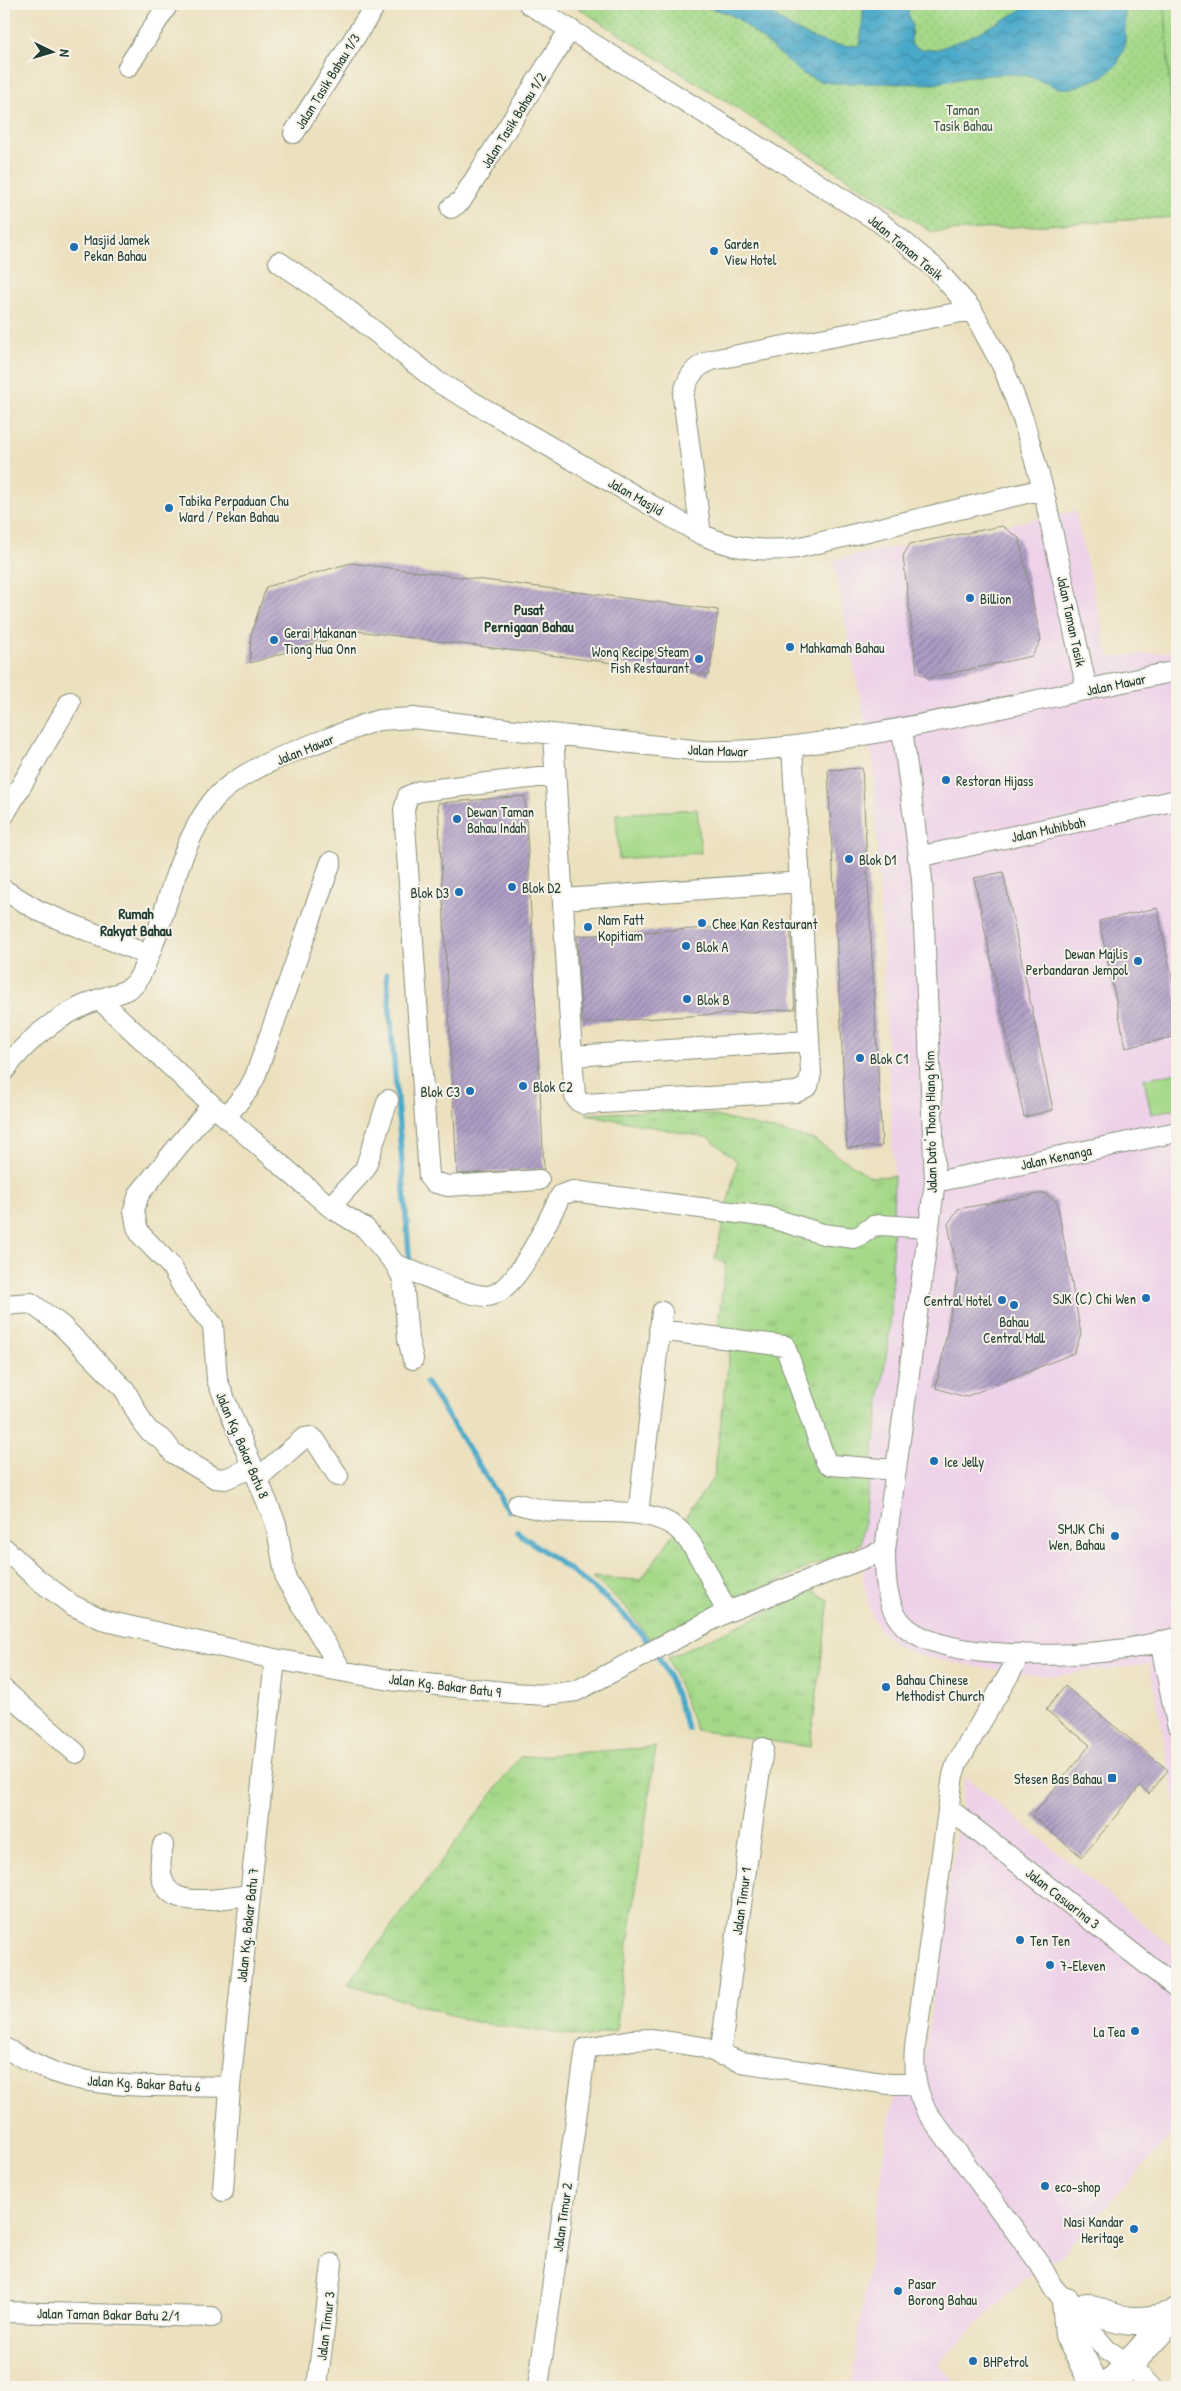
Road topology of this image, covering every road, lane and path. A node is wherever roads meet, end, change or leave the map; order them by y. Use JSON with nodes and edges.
{"nodes":[{"id":1,"x":168,"y":4,"type":"edge"},
{"id":2,"x":376,"y":4,"type":"edge"},
{"id":3,"x":529,"y":4,"type":"edge"},
{"id":4,"x":570,"y":29,"type":"junction"},
{"id":5,"x":128,"y":67,"type":"dead end"},
{"id":6,"x":294,"y":133,"type":"dead end"},
{"id":7,"x":451,"y":208,"type":"dead end"},
{"id":8,"x":278,"y":262,"type":"dead end"},
{"id":9,"x":972,"y":310,"type":"junction"},
{"id":10,"x":1043,"y":490,"type":"junction"},
{"id":11,"x":701,"y":534,"type":"junction"},
{"id":12,"x":1177,"y":671,"type":"edge"},
{"id":13,"x":1087,"y":690,"type":"junction"},
{"id":14,"x":70,"y":702,"type":"dead end"},
{"id":15,"x":902,"y":728,"type":"junction"},
{"id":16,"x":553,"y":734,"type":"junction"},
{"id":17,"x":792,"y":747,"type":"junction"},
{"id":18,"x":555,"y":775,"type":"junction"},
{"id":19,"x":1177,"y":800,"type":"edge"},
{"id":20,"x":4,"y":815,"type":"edge"},
{"id":21,"x":918,"y":857,"type":"junction"},
{"id":22,"x":331,"y":862,"type":"dead end"},
{"id":23,"x":800,"y":882,"type":"junction"},
{"id":24,"x":4,"y":890,"type":"edge"},
{"id":25,"x":563,"y":899,"type":"junction"},
{"id":26,"x":148,"y":955,"type":"junction"},
{"id":27,"x":99,"y":998,"type":"junction"},
{"id":28,"x":809,"y":1041,"type":"junction"},
{"id":29,"x":572,"y":1056,"type":"junction"},
{"id":30,"x":4,"y":1071,"type":"edge"},
{"id":31,"x":388,"y":1100,"type":"dead end"},
{"id":32,"x":219,"y":1111,"type":"junction"},
{"id":33,"x":1177,"y":1132,"type":"edge"},
{"id":34,"x":539,"y":1180,"type":"dead end"},
{"id":35,"x":934,"y":1182,"type":"junction"},
{"id":36,"x":330,"y":1207,"type":"junction"},
{"id":37,"x":928,"y":1228,"type":"junction"},
{"id":38,"x":406,"y":1269,"type":"junction"},
{"id":39,"x":4,"y":1305,"type":"edge"},
{"id":40,"x":413,"y":1359,"type":"dead end"},
{"id":41,"x":896,"y":1470,"type":"junction"},
{"id":42,"x":255,"y":1473,"type":"junction"},
{"id":43,"x":338,"y":1476,"type":"dead end"},
{"id":44,"x":518,"y":1504,"type":"dead end"},
{"id":45,"x":638,"y":1514,"type":"junction"},
{"id":46,"x":4,"y":1548,"type":"edge"},
{"id":47,"x":885,"y":1550,"type":"junction"},
{"id":48,"x":727,"y":1612,"type":"junction"},
{"id":49,"x":1168,"y":1639,"type":"edge"},
{"id":50,"x":1021,"y":1654,"type":"junction"},
{"id":51,"x":275,"y":1659,"type":"junction"},
{"id":52,"x":342,"y":1671,"type":"junction"},
{"id":53,"x":4,"y":1690,"type":"edge"},
{"id":54,"x":1177,"y":1724,"type":"edge"},
{"id":55,"x":763,"y":1748,"type":"dead end"},
{"id":56,"x":76,"y":1753,"type":"dead end"},
{"id":57,"x":948,"y":1808,"type":"junction"},
{"id":58,"x":163,"y":1845,"type":"dead end"},
{"id":59,"x":250,"y":1894,"type":"junction"},
{"id":60,"x":1177,"y":1988,"type":"edge"},
{"id":61,"x":4,"y":2048,"type":"edge"},
{"id":62,"x":720,"y":2055,"type":"junction"},
{"id":63,"x":915,"y":2084,"type":"junction"},
{"id":64,"x":230,"y":2087,"type":"junction"},
{"id":65,"x":223,"y":2191,"type":"dead end"},
{"id":66,"x":332,"y":2264,"type":"dead end"},
{"id":67,"x":1076,"y":2304,"type":"junction"},
{"id":68,"x":4,"y":2312,"type":"edge"},
{"id":69,"x":1176,"y":2314,"type":"edge"},
{"id":70,"x":212,"y":2316,"type":"dead end"},
{"id":71,"x":1129,"y":2364,"type":"junction"},
{"id":72,"x":317,"y":2387,"type":"edge"},
{"id":73,"x":538,"y":2387,"type":"edge"},
{"id":74,"x":1096,"y":2387,"type":"edge"},
{"id":75,"x":1108,"y":2387,"type":"edge"},
{"id":76,"x":1151,"y":2387,"type":"edge"}],
"edges":[{"from":1,"to":5,"type":"street"},
{"from":2,"to":6,"type":"street","name":"Jalan Tasik Bahau 1/3"},
{"from":3,"to":4,"type":"street","name":"Jalan Taman Tasik"},
{"from":4,"to":7,"type":"street","name":"Jalan Tasik Bahau 1/2"},
{"from":4,"to":9,"type":"street","name":"Jalan Taman Tasik"},
{"from":8,"to":11,"type":"street","name":"Jalan Masjid"},
{"from":9,"to":10,"type":"street","name":"Jalan Taman Tasik"},
{"from":9,"to":11,"type":"street"},
{"from":10,"to":11,"type":"street","name":"Jalan Masjid"},
{"from":10,"to":13,"type":"street","name":"Jalan Taman Tasik"},
{"from":12,"to":13,"type":"street","name":"Jalan Mawar"},
{"from":13,"to":15,"type":"street","name":"Jalan Mawar"},
{"from":14,"to":20,"type":"street"},
{"from":15,"to":17,"type":"street","name":"Jalan Mawar"},
{"from":15,"to":21,"type":"street","name":"Jalan Dato' Thong Hiang Kim"},
{"from":16,"to":17,"type":"street","name":"Jalan Mawar"},
{"from":16,"to":18,"type":"street"},
{"from":16,"to":26,"type":"street","name":"Jalan Mawar"},
{"from":17,"to":23,"type":"street"},
{"from":18,"to":25,"type":"street"},
{"from":18,"to":34,"type":"street"},
{"from":19,"to":21,"type":"street","name":"Jalan Muhibbah"},
{"from":21,"to":35,"type":"street","name":"Jalan Dato' Thong Hiang Kim"},
{"from":22,"to":32,"type":"street","name":"Jalan Kg. Bakar Batu 8"},
{"from":23,"to":25,"type":"street"},
{"from":23,"to":28,"type":"street"},
{"from":24,"to":26,"type":"street"},
{"from":25,"to":29,"type":"street"},
{"from":26,"to":27,"type":"street","name":"Jalan Mawar"},
{"from":27,"to":30,"type":"street","name":"Jalan Mawar"},
{"from":27,"to":32,"type":"street"},
{"from":28,"to":29,"type":"street"},
{"from":28,"to":29,"type":"street"},
{"from":31,"to":36,"type":"street"},
{"from":32,"to":36,"type":"street"},
{"from":32,"to":42,"type":"street","name":"Jalan Kg. Bakar Batu 8"},
{"from":33,"to":35,"type":"street","name":"Jalan Kenanga"},
{"from":35,"to":37,"type":"street","name":"Jalan Dato' Thong Hiang Kim"},
{"from":36,"to":38,"type":"street"},
{"from":37,"to":38,"type":"street"},
{"from":37,"to":41,"type":"street","name":"Jalan Dato' Thong Hiang Kim"},
{"from":38,"to":40,"type":"street"},
{"from":39,"to":42,"type":"street"},
{"from":41,"to":45,"type":"street"},
{"from":41,"to":47,"type":"street","name":"Jalan Dato' Thong Hiang Kim"},
{"from":42,"to":43,"type":"street"},
{"from":42,"to":52,"type":"street","name":"Jalan Kg. Bakar Batu 8"},
{"from":44,"to":45,"type":"street"},
{"from":45,"to":48,"type":"street"},
{"from":46,"to":51,"type":"street","name":"Jalan Kg. Bakar Batu 9"},
{"from":47,"to":48,"type":"street","name":"Jalan Kg. Bakar Batu 9"},
{"from":47,"to":50,"type":"street","name":"Jalan Dato' Thong Hiang Kim"},
{"from":48,"to":52,"type":"street","name":"Jalan Kg. Bakar Batu 9"},
{"from":49,"to":50,"type":"street"},
{"from":49,"to":54,"type":"street"},
{"from":50,"to":57,"type":"street"},
{"from":51,"to":52,"type":"street","name":"Jalan Kg. Bakar Batu 9"},
{"from":51,"to":59,"type":"street","name":"Jalan Kg. Bakar Batu 7"},
{"from":53,"to":56,"type":"street"},
{"from":55,"to":62,"type":"street","name":"Jalan Timur 1"},
{"from":57,"to":60,"type":"street","name":"Jalan Casuarina 3"},
{"from":57,"to":63,"type":"street"},
{"from":58,"to":59,"type":"street"},
{"from":59,"to":64,"type":"street","name":"Jalan Kg. Bakar Batu 7"},
{"from":61,"to":64,"type":"street","name":"Jalan Kg. Bakar Batu 6"},
{"from":62,"to":63,"type":"street"},
{"from":62,"to":73,"type":"street","name":"Jalan Timur 2"},
{"from":63,"to":67,"type":"street"},
{"from":64,"to":65,"type":"street","name":"Jalan Kg. Bakar Batu 7"},
{"from":66,"to":72,"type":"street","name":"Jalan Timur 3"},
{"from":67,"to":69,"type":"main road"},
{"from":67,"to":71,"type":"street"},
{"from":67,"to":74,"type":"main road"},
{"from":68,"to":70,"type":"street","name":"Jalan Taman Bakar Batu 2/1"},
{"from":69,"to":71,"type":"main road"},
{"from":71,"to":75,"type":"main road"},
{"from":71,"to":76,"type":"street"}]}
